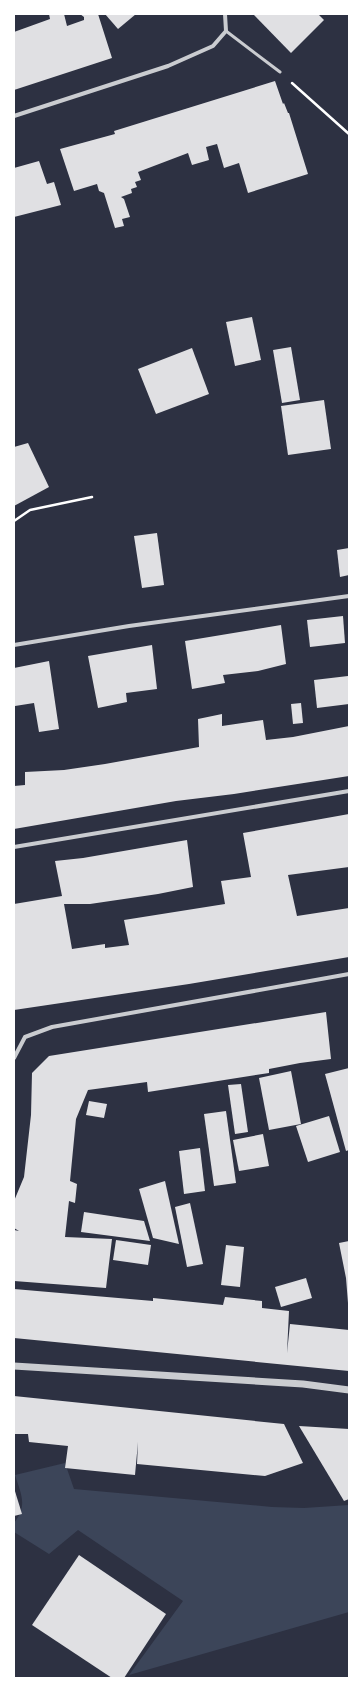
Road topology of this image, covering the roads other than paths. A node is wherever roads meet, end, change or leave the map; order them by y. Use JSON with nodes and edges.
{"nodes":[{"id":1,"x":225,"y":14,"type":"edge"},
{"id":2,"x":226,"y":31,"type":"junction"},
{"id":3,"x":280,"y":72,"type":"road end"},
{"id":4,"x":14,"y":116,"type":"edge"},
{"id":5,"x":349,"y":596,"type":"edge"},
{"id":6,"x":14,"y":645,"type":"edge"},
{"id":7,"x":349,"y":791,"type":"edge"},
{"id":8,"x":14,"y":847,"type":"edge"},
{"id":9,"x":349,"y":974,"type":"edge"},
{"id":10,"x":14,"y":1058,"type":"edge"},
{"id":11,"x":14,"y":1366,"type":"edge"},
{"id":12,"x":349,"y":1390,"type":"edge"}],
"edges":[{"from":1,"to":2,"type":"street"},
{"from":2,"to":3,"type":"lane"},
{"from":2,"to":4,"type":"street"},
{"from":5,"to":6,"type":"street"},
{"from":7,"to":8,"type":"street"},
{"from":9,"to":10,"type":"street"},
{"from":11,"to":12,"type":"street"}]}
